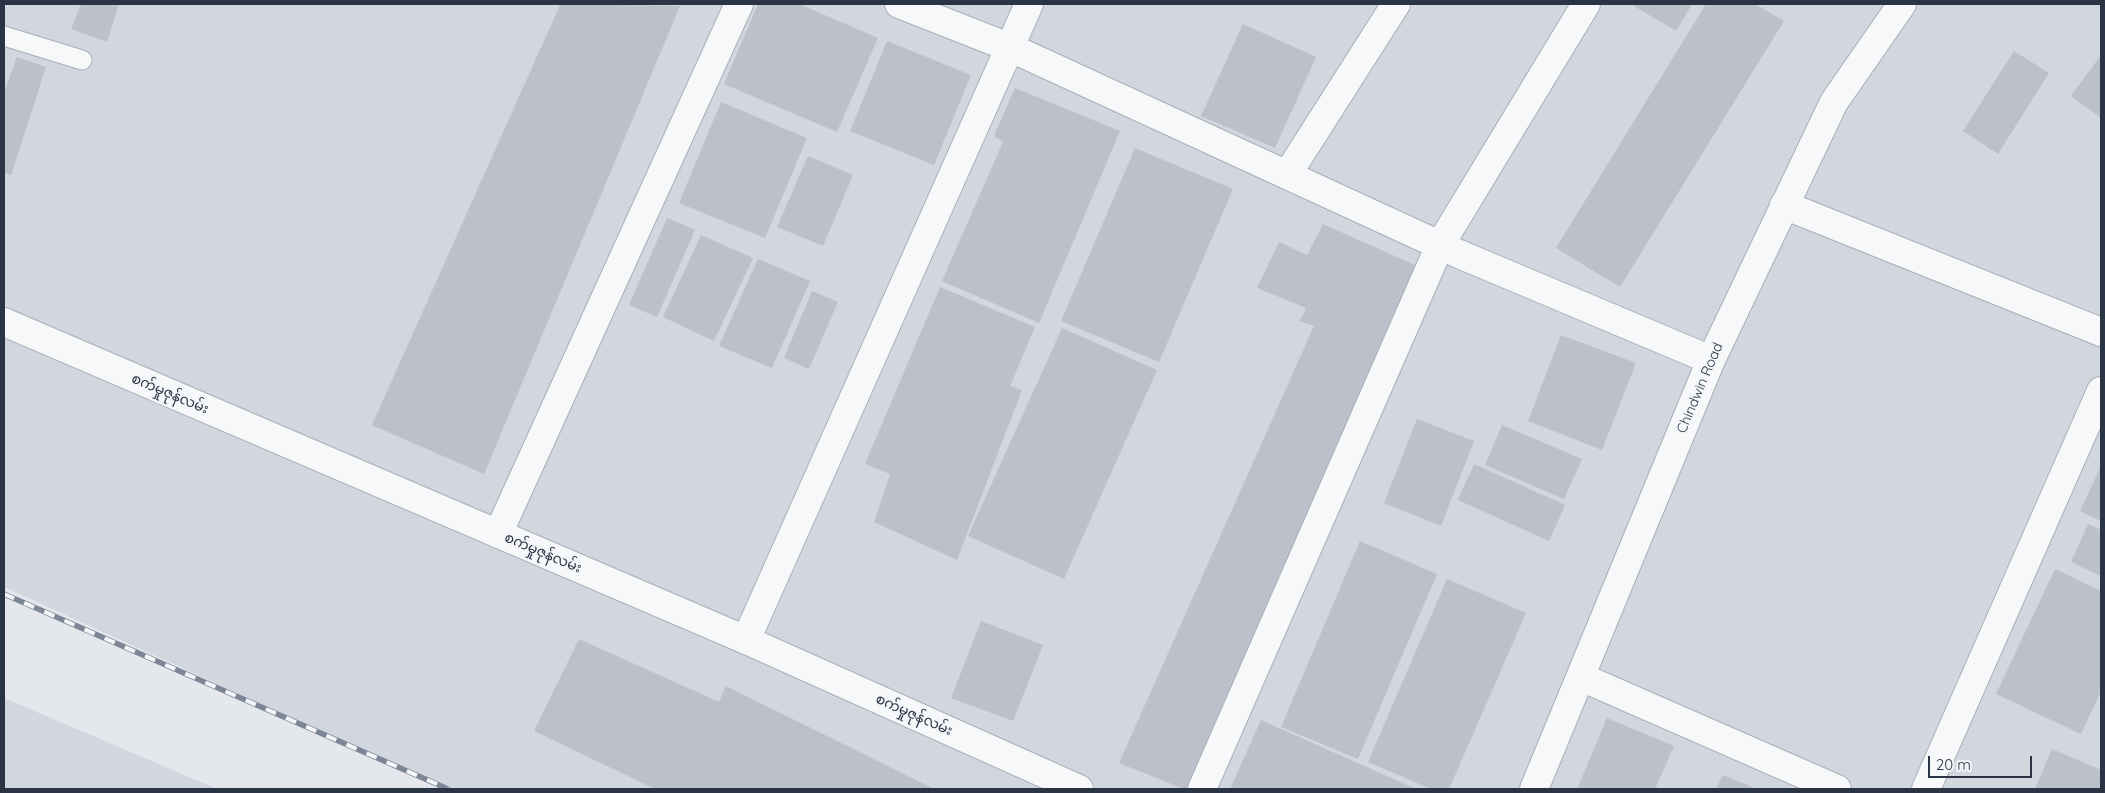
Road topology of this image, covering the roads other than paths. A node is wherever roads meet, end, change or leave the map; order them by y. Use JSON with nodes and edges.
{"nodes":[{"id":1,"x":739,"y":4,"type":"edge"},
{"id":2,"x":899,"y":4,"type":"edge"},
{"id":3,"x":1030,"y":4,"type":"edge"},
{"id":4,"x":1396,"y":4,"type":"edge"},
{"id":5,"x":1586,"y":4,"type":"edge"},
{"id":6,"x":1902,"y":4,"type":"edge"},
{"id":7,"x":4,"y":36,"type":"edge"},
{"id":8,"x":1010,"y":48,"type":"junction"},
{"id":9,"x":82,"y":60,"type":"dead end"},
{"id":10,"x":1287,"y":175,"type":"junction"},
{"id":11,"x":1784,"y":205,"type":"junction"},
{"id":12,"x":1440,"y":245,"type":"junction"},
{"id":13,"x":4,"y":322,"type":"edge"},
{"id":14,"x":2101,"y":332,"type":"edge"},
{"id":15,"x":1711,"y":360,"type":"junction"},
{"id":16,"x":2101,"y":391,"type":"edge"},
{"id":17,"x":498,"y":534,"type":"junction"},
{"id":18,"x":746,"y":640,"type":"junction"},
{"id":19,"x":1581,"y":677,"type":"junction"},
{"id":20,"x":1079,"y":789,"type":"edge"},
{"id":21,"x":1202,"y":789,"type":"edge"},
{"id":22,"x":1534,"y":789,"type":"edge"},
{"id":23,"x":1837,"y":789,"type":"edge"},
{"id":24,"x":1926,"y":789,"type":"edge"}],
"edges":[{"from":1,"to":17,"type":"street"},
{"from":2,"to":8,"type":"street"},
{"from":3,"to":8,"type":"street"},
{"from":4,"to":10,"type":"street"},
{"from":5,"to":12,"type":"street"},
{"from":6,"to":11,"type":"street","name":"Chindwin Road"},
{"from":7,"to":9,"type":"lane"},
{"from":8,"to":10,"type":"street"},
{"from":8,"to":18,"type":"street"},
{"from":10,"to":12,"type":"street"},
{"from":11,"to":14,"type":"street"},
{"from":11,"to":15,"type":"street","name":"Chindwin Road"},
{"from":12,"to":15,"type":"street"},
{"from":12,"to":21,"type":"street"},
{"from":13,"to":17,"type":"street","name":"စက်မှုဇုန်လမ်း"},
{"from":15,"to":19,"type":"street","name":"Chindwin Road"},
{"from":16,"to":24,"type":"street"},
{"from":17,"to":18,"type":"street","name":"စက်မှုဇုန်လမ်း"},
{"from":18,"to":20,"type":"street","name":"စက်မှုဇုန်လမ်း"},
{"from":19,"to":22,"type":"street","name":"Chindwin Road"},
{"from":19,"to":23,"type":"street"}]}
